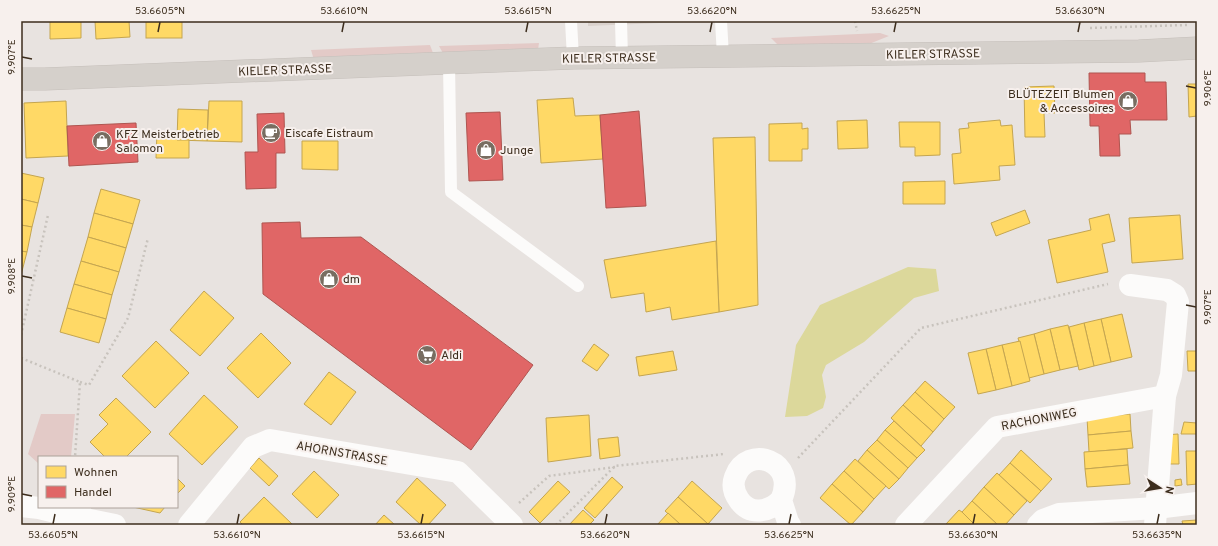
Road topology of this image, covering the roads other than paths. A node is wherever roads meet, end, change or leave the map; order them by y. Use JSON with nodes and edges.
{"nodes":[{"id":1,"x":571,"y":21,"type":"edge"},
{"id":2,"x":621,"y":21,"type":"edge"},
{"id":3,"x":721,"y":21,"type":"edge"},
{"id":4,"x":1197,"y":48,"type":"edge"},
{"id":5,"x":724,"y":56,"type":"junction"},
{"id":6,"x":573,"y":58,"type":"junction"},
{"id":7,"x":622,"y":58,"type":"junction"},
{"id":8,"x":449,"y":63,"type":"junction"},
{"id":9,"x":21,"y":79,"type":"edge"},
{"id":10,"x":1130,"y":285,"type":"road end"},
{"id":11,"x":578,"y":286,"type":"dead end"},
{"id":12,"x":1165,"y":396,"type":"junction"},
{"id":13,"x":781,"y":500,"type":"junction"},
{"id":14,"x":1197,"y":503,"type":"edge"},
{"id":15,"x":33,"y":507,"type":"edge"},
{"id":16,"x":1156,"y":516,"type":"edge"},
{"id":17,"x":80,"y":517,"type":"edge"},
{"id":18,"x":508,"y":521,"type":"edge"},
{"id":19,"x":115,"y":525,"type":"edge"},
{"id":20,"x":189,"y":525,"type":"edge"},
{"id":21,"x":790,"y":525,"type":"edge"},
{"id":22,"x":906,"y":525,"type":"edge"},
{"id":23,"x":1038,"y":525,"type":"edge"}],
"edges":[{"from":1,"to":6,"type":"lane"},
{"from":2,"to":7,"type":"lane"},
{"from":3,"to":5,"type":"lane"},
{"from":4,"to":5,"type":"main road","name":"KIELER STRASSE"},
{"from":5,"to":7,"type":"main road","name":"KIELER STRASSE"},
{"from":6,"to":7,"type":"main road","name":"KIELER STRASSE"},
{"from":6,"to":8,"type":"main road","name":"KIELER STRASSE"},
{"from":8,"to":9,"type":"main road","name":"KIELER STRASSE"},
{"from":8,"to":11,"type":"lane"},
{"from":10,"to":12,"type":"street"},
{"from":12,"to":16,"type":"street"},
{"from":12,"to":22,"type":"street","name":"RACHONIWEG"},
{"from":13,"to":13,"type":"street"},
{"from":13,"to":21,"type":"street"},
{"from":14,"to":16,"type":"street"},
{"from":15,"to":17,"type":"street"},
{"from":16,"to":23,"type":"street"},
{"from":17,"to":19,"type":"street"},
{"from":18,"to":20,"type":"street","name":"AHORNSTRASSE"}]}
